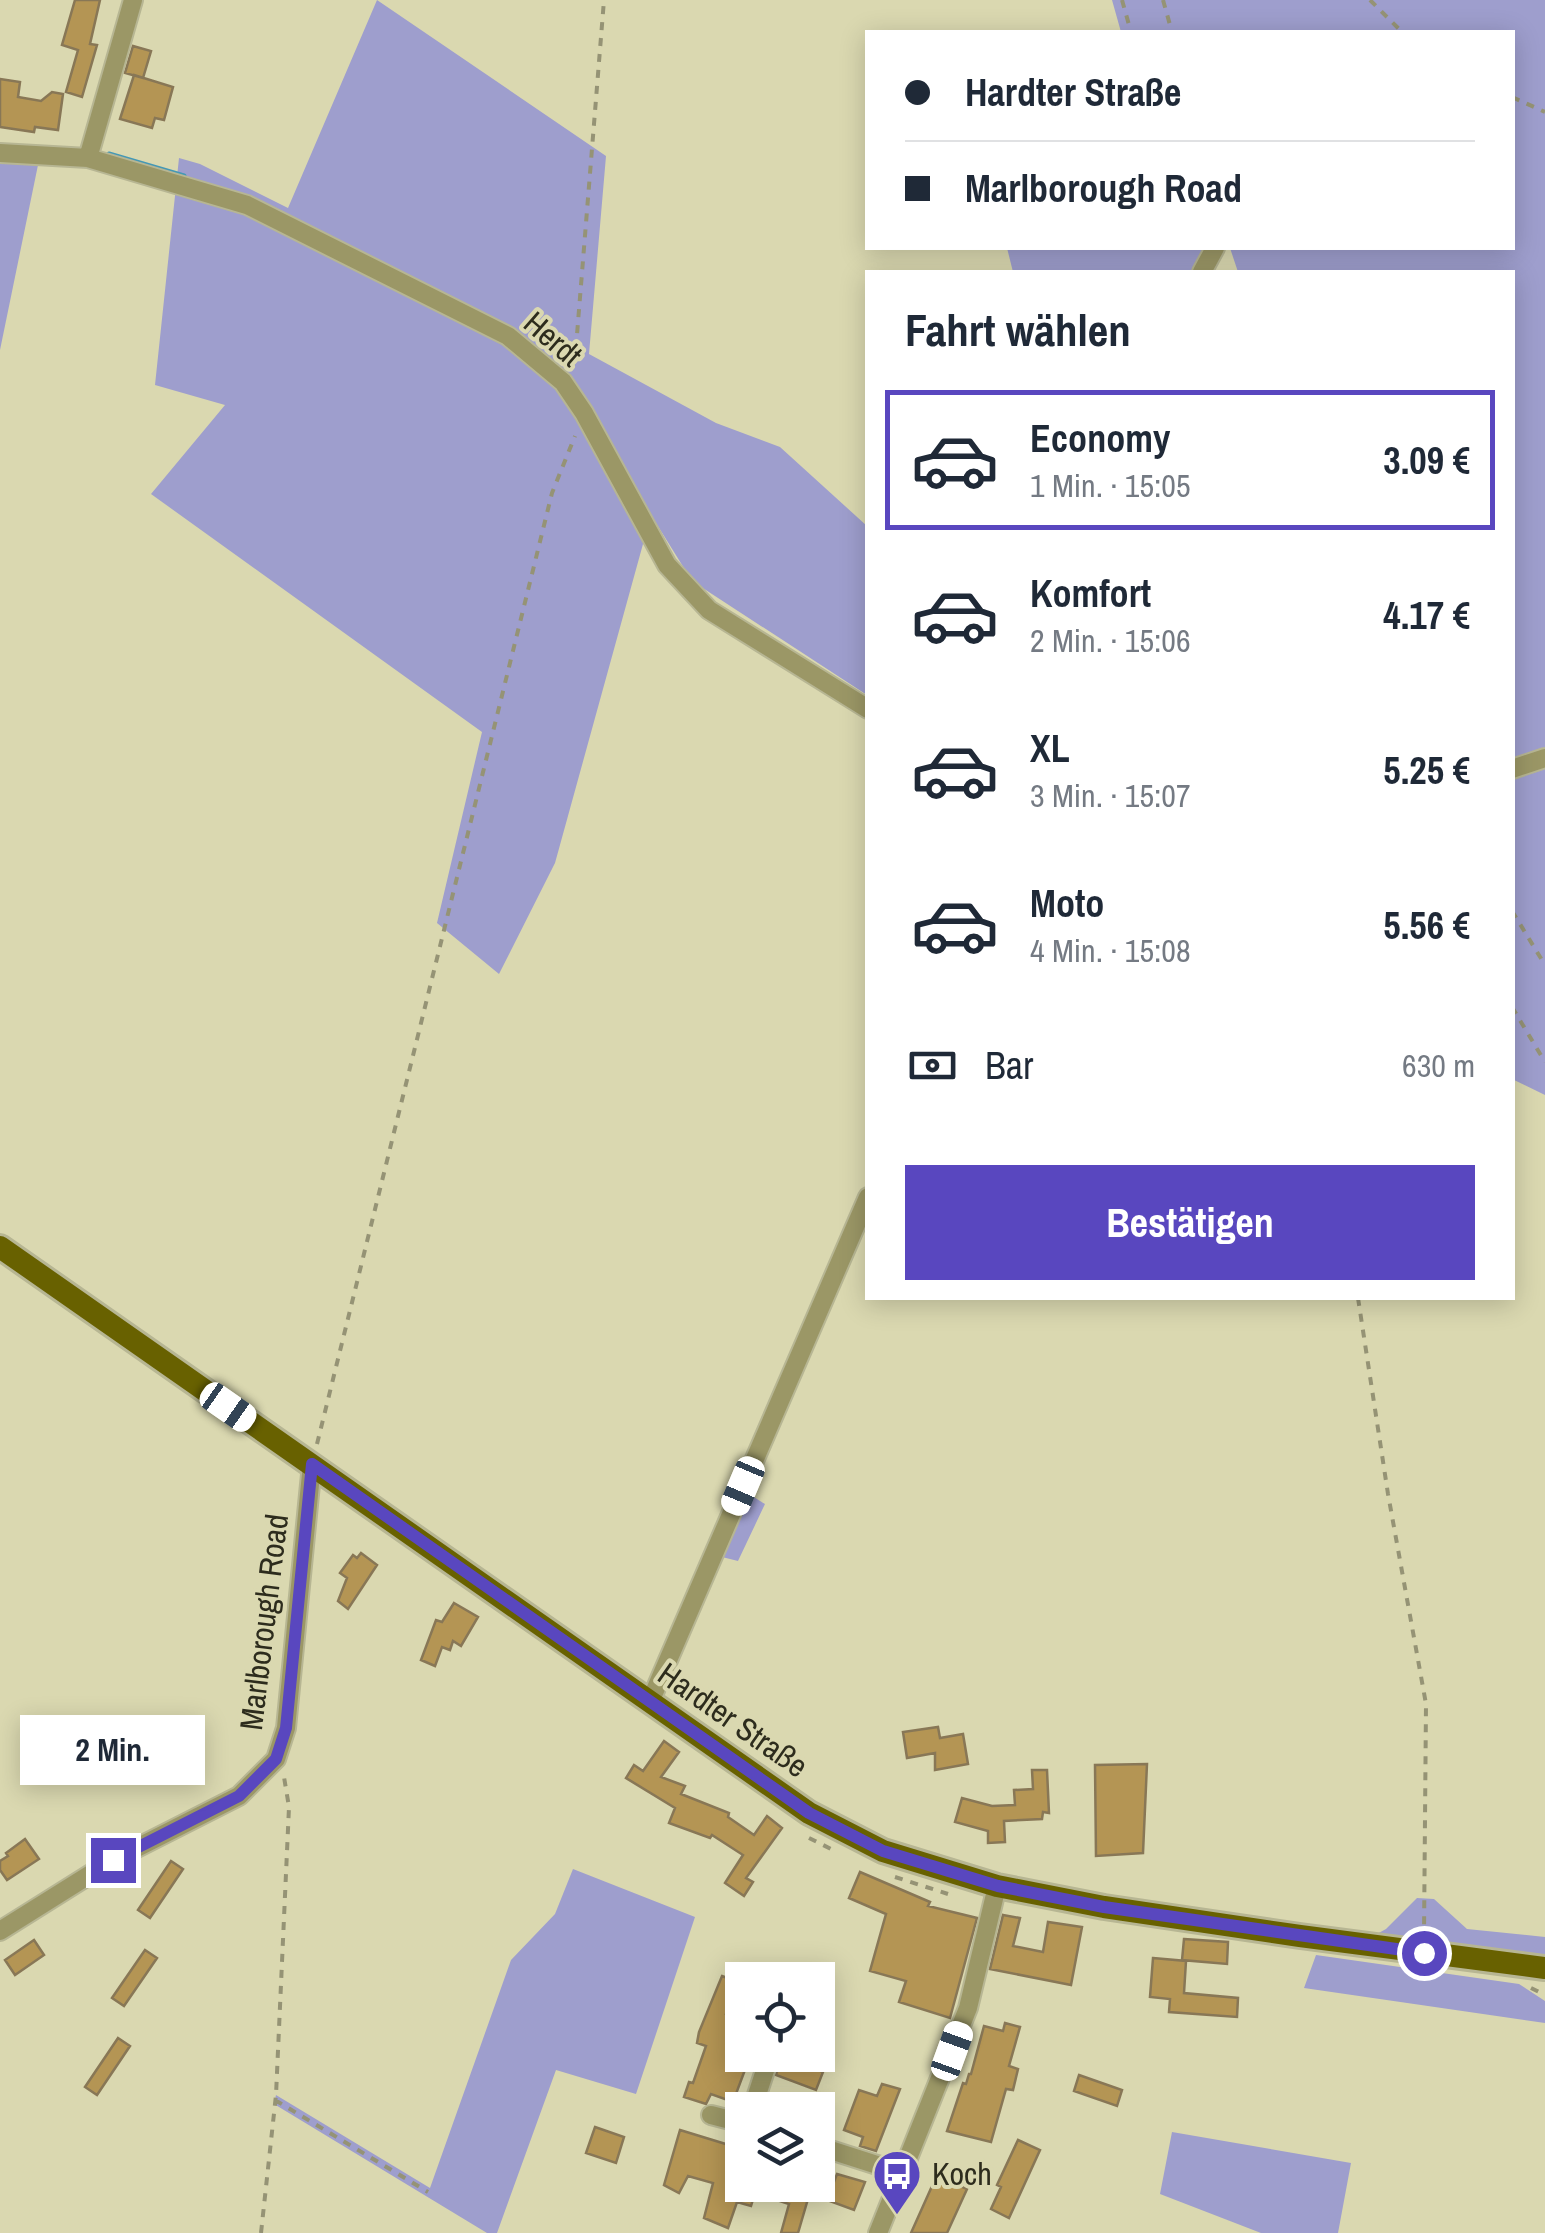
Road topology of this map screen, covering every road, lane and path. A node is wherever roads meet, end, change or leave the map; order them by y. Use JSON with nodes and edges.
{"nodes":[{"id":1,"x":133,"y":0,"type":"edge"},
{"id":2,"x":604,"y":0,"type":"edge"},
{"id":3,"x":1122,"y":0,"type":"edge"},
{"id":4,"x":1163,"y":0,"type":"edge"},
{"id":5,"x":1370,"y":0,"type":"edge"},
{"id":6,"x":1130,"y":30,"type":"edge"},
{"id":7,"x":1171,"y":30,"type":"edge"},
{"id":8,"x":1400,"y":30,"type":"edge"},
{"id":9,"x":1515,"y":98,"type":"edge"},
{"id":10,"x":1545,"y":112,"type":"edge"},
{"id":11,"x":0,"y":153,"type":"edge"},
{"id":12,"x":88,"y":158,"type":"junction"},
{"id":13,"x":562,"y":382,"type":"junction"},
{"id":14,"x":584,"y":413,"type":"junction"},
{"id":15,"x":865,"y":707,"type":"edge"},
{"id":16,"x":1545,"y":758,"type":"edge"},
{"id":17,"x":1515,"y":768,"type":"edge"},
{"id":18,"x":1515,"y":917,"type":"edge"},
{"id":19,"x":1545,"y":965,"type":"edge"},
{"id":20,"x":1515,"y":1011,"type":"edge"},
{"id":21,"x":1545,"y":1062,"type":"edge"},
{"id":22,"x":865,"y":1204,"type":"edge"},
{"id":23,"x":0,"y":1247,"type":"edge"},
{"id":24,"x":1358,"y":1300,"type":"edge"},
{"id":25,"x":312,"y":1464,"type":"junction"},
{"id":26,"x":650,"y":1702,"type":"junction"},
{"id":27,"x":276,"y":1759,"type":"junction"},
{"id":28,"x":800,"y":1832,"type":"dead end"},
{"id":29,"x":838,"y":1852,"type":"dead end"},
{"id":30,"x":884,"y":1872,"type":"dead end"},
{"id":31,"x":995,"y":1895,"type":"junction"},
{"id":32,"x":0,"y":1931,"type":"edge"},
{"id":33,"x":1424,"y":1953,"type":"junction"},
{"id":34,"x":1538,"y":1975,"type":"edge"},
{"id":35,"x":1545,"y":1984,"type":"edge"},
{"id":36,"x":275,"y":2100,"type":"junction"},
{"id":37,"x":711,"y":2116,"type":"dead end"},
{"id":38,"x":725,"y":2119,"type":"edge"},
{"id":39,"x":835,"y":2151,"type":"edge"},
{"id":40,"x":902,"y":2172,"type":"junction"},
{"id":41,"x":428,"y":2192,"type":"dead end"},
{"id":42,"x":261,"y":2233,"type":"edge"},
{"id":43,"x":878,"y":2233,"type":"edge"}],
"edges":[{"from":1,"to":12,"type":"street"},
{"from":2,"to":13,"type":"path"},
{"from":3,"to":6,"type":"path"},
{"from":4,"to":7,"type":"path"},
{"from":5,"to":8,"type":"path"},
{"from":9,"to":10,"type":"path"},
{"from":11,"to":12,"type":"street","name":"Herdt"},
{"from":12,"to":13,"type":"street","name":"Herdt"},
{"from":13,"to":14,"type":"street","name":"Herdt"},
{"from":14,"to":15,"type":"street","name":"Herdt"},
{"from":14,"to":25,"type":"path"},
{"from":16,"to":17,"type":"street"},
{"from":18,"to":19,"type":"path"},
{"from":20,"to":21,"type":"path"},
{"from":22,"to":26,"type":"street"},
{"from":23,"to":25,"type":"main road","name":"Hardter Straße"},
{"from":24,"to":33,"type":"path"},
{"from":25,"to":26,"type":"main road","name":"Hardter Straße"},
{"from":25,"to":27,"type":"street","name":"Marlborough Road"},
{"from":26,"to":31,"type":"main road","name":"Hardter Straße"},
{"from":27,"to":32,"type":"street","name":"Marlborough Road"},
{"from":27,"to":36,"type":"path"},
{"from":28,"to":29,"type":"path"},
{"from":30,"to":31,"type":"path"},
{"from":31,"to":33,"type":"main road","name":"Hardter Straße"},
{"from":31,"to":40,"type":"street"},
{"from":33,"to":34,"type":"main road","name":"Hardter Straße"},
{"from":34,"to":35,"type":"path"},
{"from":36,"to":41,"type":"path"},
{"from":36,"to":42,"type":"path"},
{"from":37,"to":38,"type":"street"},
{"from":39,"to":40,"type":"street"},
{"from":40,"to":43,"type":"street"}]}
